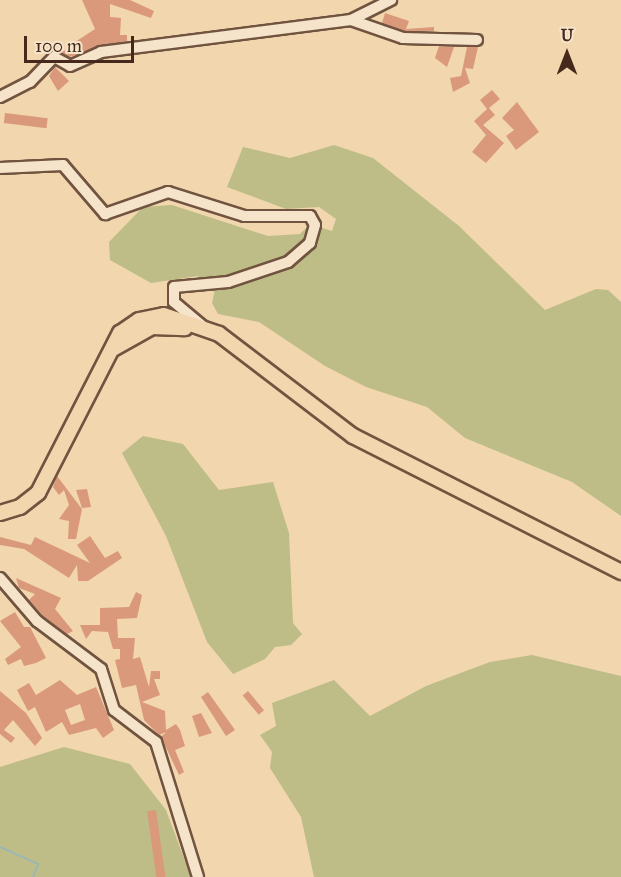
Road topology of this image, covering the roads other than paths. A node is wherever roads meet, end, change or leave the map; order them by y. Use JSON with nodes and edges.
{"nodes":[{"id":1,"x":391,"y":0,"type":"edge"},
{"id":2,"x":351,"y":20,"type":"junction"},
{"id":3,"x":477,"y":40,"type":"dead end"},
{"id":4,"x":0,"y":97,"type":"edge"},
{"id":5,"x":0,"y":168,"type":"edge"},
{"id":6,"x":204,"y":327,"type":"junction"},
{"id":7,"x":231,"y":346,"type":"junction"},
{"id":8,"x":111,"y":354,"type":"junction"},
{"id":9,"x":0,"y":513,"type":"edge"},
{"id":10,"x":621,"y":572,"type":"edge"},
{"id":11,"x":0,"y":578,"type":"edge"},
{"id":12,"x":198,"y":877,"type":"edge"}],
"edges":[{"from":1,"to":2,"type":"street"},
{"from":2,"to":3,"type":"street"},
{"from":2,"to":4,"type":"street"},
{"from":5,"to":6,"type":"street"},
{"from":6,"to":7,"type":"main road"},
{"from":6,"to":8,"type":"main road"},
{"from":7,"to":8,"type":"main road"},
{"from":7,"to":10,"type":"main road"},
{"from":8,"to":9,"type":"main road"},
{"from":11,"to":12,"type":"street"}]}
